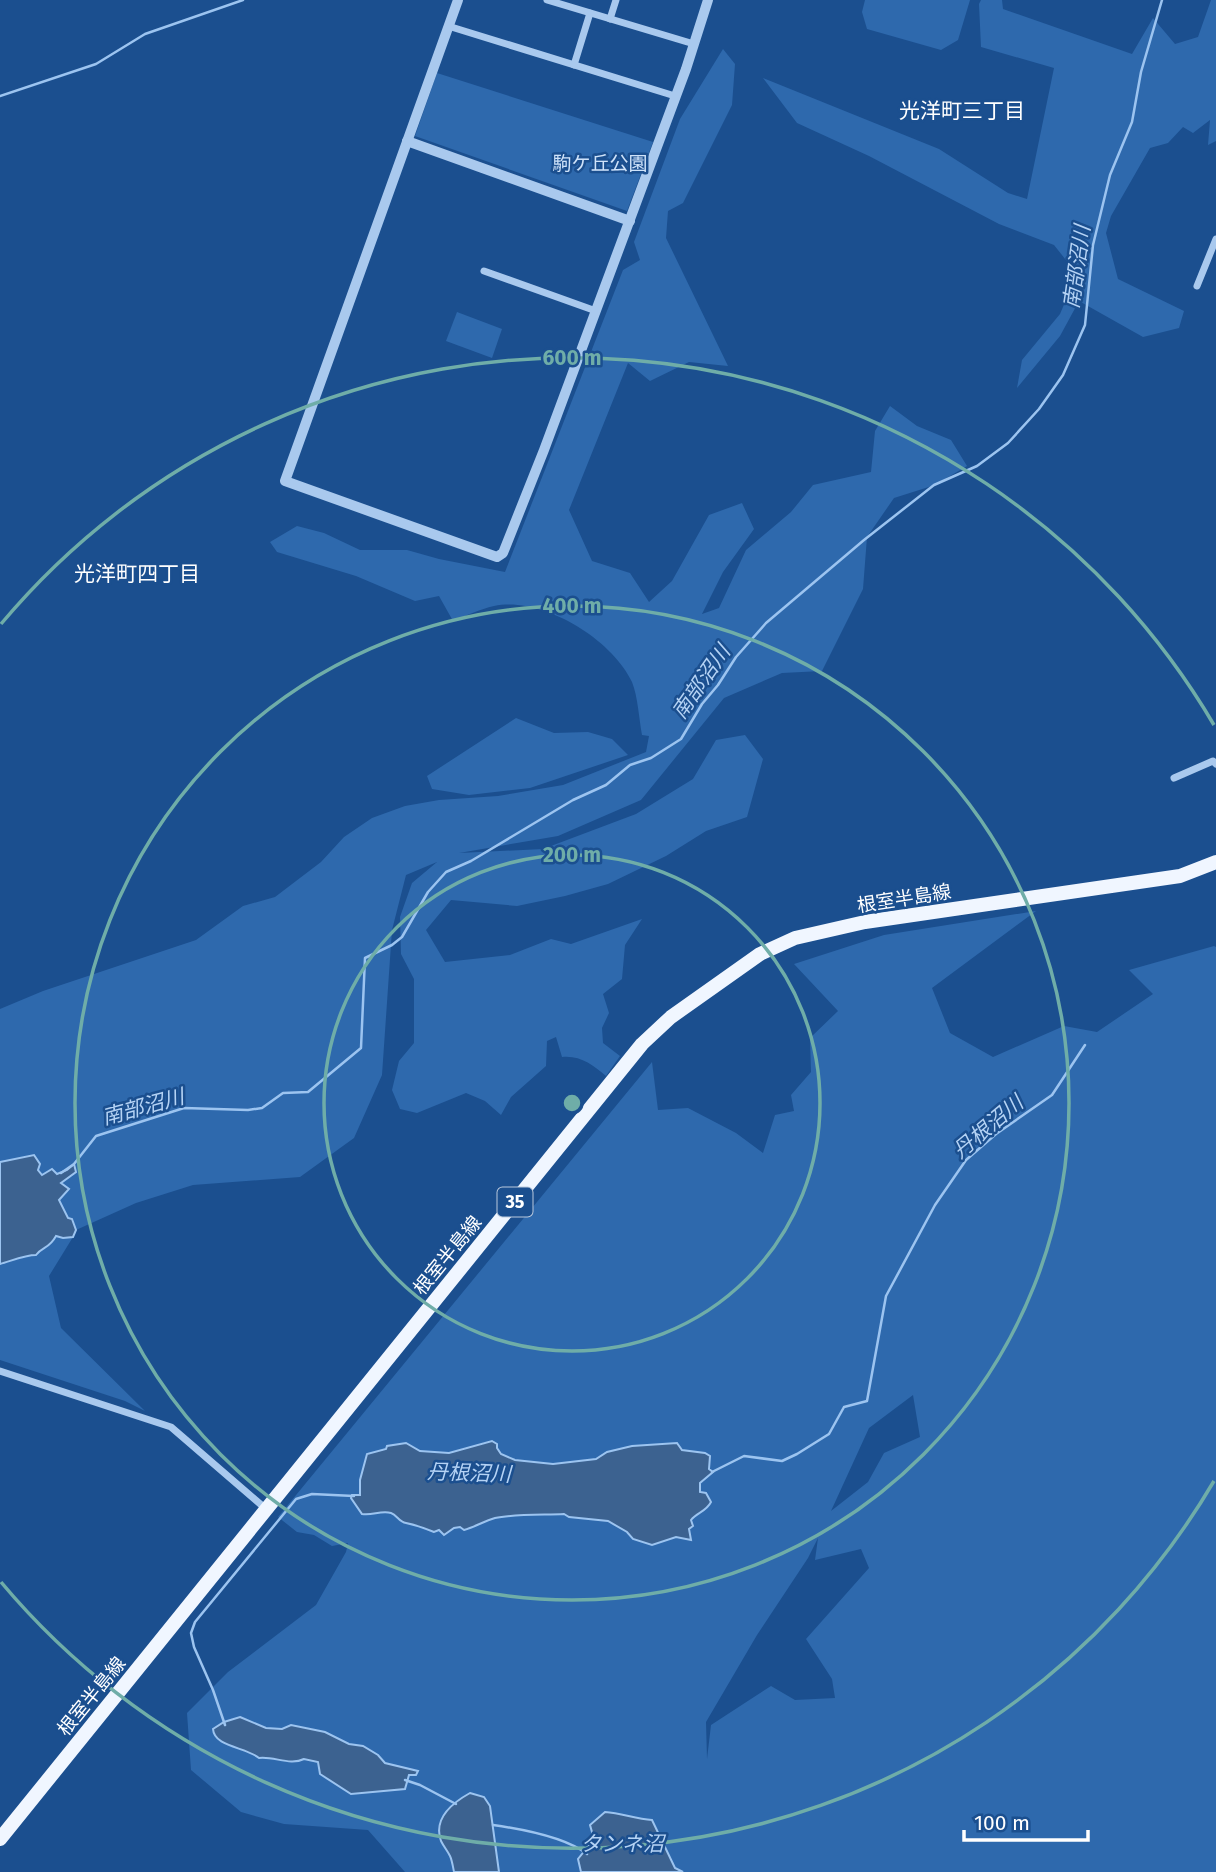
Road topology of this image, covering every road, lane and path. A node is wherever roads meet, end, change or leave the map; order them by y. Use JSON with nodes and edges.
{"nodes":[{"id":1,"x":458,"y":0,"type":"edge"},
{"id":2,"x":550,"y":0,"type":"edge"},
{"id":3,"x":617,"y":0,"type":"edge"},
{"id":4,"x":708,"y":0,"type":"edge"},
{"id":5,"x":590,"y":13,"type":"junction"},
{"id":6,"x":610,"y":19,"type":"junction"},
{"id":7,"x":448,"y":26,"type":"junction"},
{"id":8,"x":694,"y":44,"type":"junction"},
{"id":9,"x":574,"y":65,"type":"junction"},
{"id":10,"x":675,"y":96,"type":"junction"},
{"id":11,"x":407,"y":141,"type":"junction"},
{"id":12,"x":630,"y":221,"type":"junction"},
{"id":13,"x":1216,"y":239,"type":"edge"},
{"id":14,"x":484,"y":271,"type":"dead end"},
{"id":15,"x":1197,"y":286,"type":"dead end"},
{"id":16,"x":596,"y":311,"type":"junction"},
{"id":17,"x":1216,"y":764,"type":"edge"},
{"id":18,"x":1174,"y":778,"type":"dead end"},
{"id":19,"x":1216,"y":862,"type":"edge"},
{"id":20,"x":0,"y":1371,"type":"edge"},
{"id":21,"x":266,"y":1510,"type":"junction"},
{"id":22,"x":0,"y":1839,"type":"edge"}],
"edges":[{"from":1,"to":7,"type":"street"},
{"from":2,"to":5,"type":"street"},
{"from":3,"to":6,"type":"street"},
{"from":4,"to":8,"type":"street"},
{"from":5,"to":6,"type":"street"},
{"from":5,"to":9,"type":"street"},
{"from":6,"to":8,"type":"street"},
{"from":7,"to":9,"type":"street"},
{"from":7,"to":11,"type":"street"},
{"from":8,"to":10,"type":"street"},
{"from":9,"to":10,"type":"street"},
{"from":10,"to":12,"type":"street"},
{"from":11,"to":12,"type":"street"},
{"from":11,"to":16,"type":"street"},
{"from":12,"to":16,"type":"street"},
{"from":13,"to":15,"type":"street"},
{"from":14,"to":16,"type":"street"},
{"from":17,"to":18,"type":"street"},
{"from":19,"to":21,"type":"main road","name":"根室半島線","number":"35"},
{"from":20,"to":21,"type":"street"},
{"from":21,"to":22,"type":"main road","name":"根室半島線","number":"35"}]}
